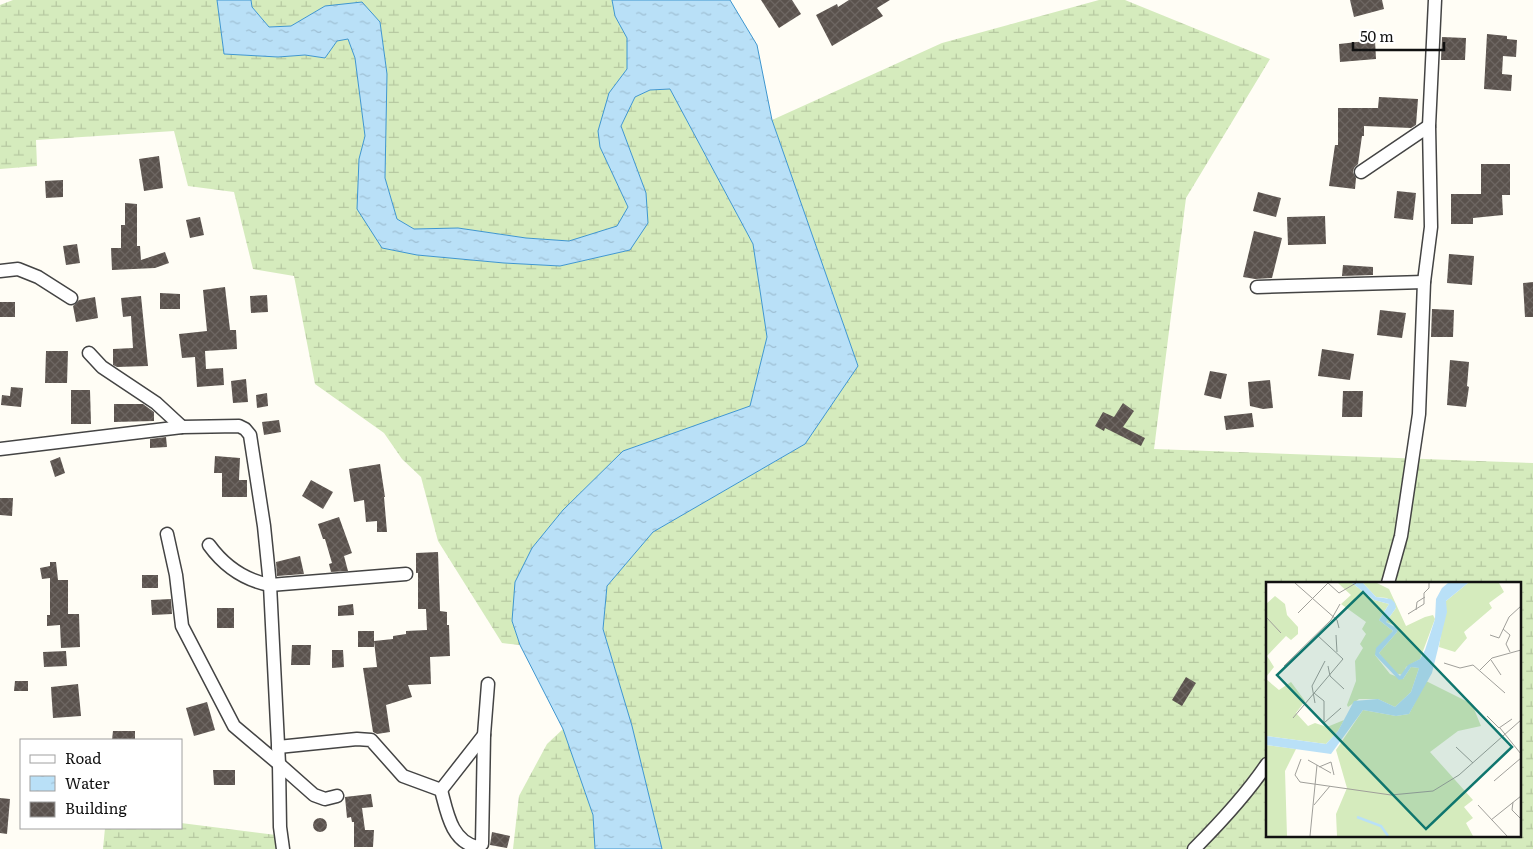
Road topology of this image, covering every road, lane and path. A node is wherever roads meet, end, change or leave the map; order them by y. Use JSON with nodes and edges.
{"nodes":[{"id":1,"x":1435,"y":0,"type":"edge"},
{"id":2,"x":1429,"y":126,"type":"junction"},
{"id":3,"x":1361,"y":172,"type":"dead end"},
{"id":4,"x":0,"y":271,"type":"edge"},
{"id":5,"x":1424,"y":282,"type":"junction"},
{"id":6,"x":1257,"y":287,"type":"dead end"},
{"id":7,"x":71,"y":298,"type":"dead end"},
{"id":8,"x":89,"y":353,"type":"dead end"},
{"id":9,"x":182,"y":427,"type":"junction"},
{"id":10,"x":0,"y":449,"type":"edge"},
{"id":11,"x":167,"y":534,"type":"dead end"},
{"id":12,"x":210,"y":545,"type":"dead end"},
{"id":13,"x":406,"y":574,"type":"dead end"},
{"id":14,"x":1388,"y":582,"type":"edge"},
{"id":15,"x":270,"y":585,"type":"junction"},
{"id":16,"x":488,"y":684,"type":"dead end"},
{"id":17,"x":484,"y":736,"type":"junction"},
{"id":18,"x":278,"y":746,"type":"junction"},
{"id":19,"x":279,"y":764,"type":"junction"},
{"id":20,"x":1266,"y":765,"type":"edge"},
{"id":21,"x":441,"y":790,"type":"junction"},
{"id":22,"x":337,"y":796,"type":"dead end"},
{"id":23,"x":283,"y":849,"type":"edge"},
{"id":24,"x":1194,"y":849,"type":"edge"}],
"edges":[{"from":1,"to":2,"type":"street"},
{"from":2,"to":3,"type":"street"},
{"from":2,"to":5,"type":"street"},
{"from":4,"to":7,"type":"street"},
{"from":5,"to":6,"type":"street"},
{"from":5,"to":14,"type":"street"},
{"from":8,"to":9,"type":"street"},
{"from":9,"to":10,"type":"street"},
{"from":9,"to":15,"type":"street"},
{"from":11,"to":19,"type":"street"},
{"from":12,"to":15,"type":"street"},
{"from":13,"to":15,"type":"street"},
{"from":15,"to":18,"type":"street"},
{"from":16,"to":17,"type":"street"},
{"from":17,"to":21,"type":"street"},
{"from":17,"to":21,"type":"street"},
{"from":18,"to":19,"type":"street"},
{"from":18,"to":21,"type":"street"},
{"from":19,"to":22,"type":"street"},
{"from":19,"to":23,"type":"street"},
{"from":20,"to":24,"type":"street"}]}
